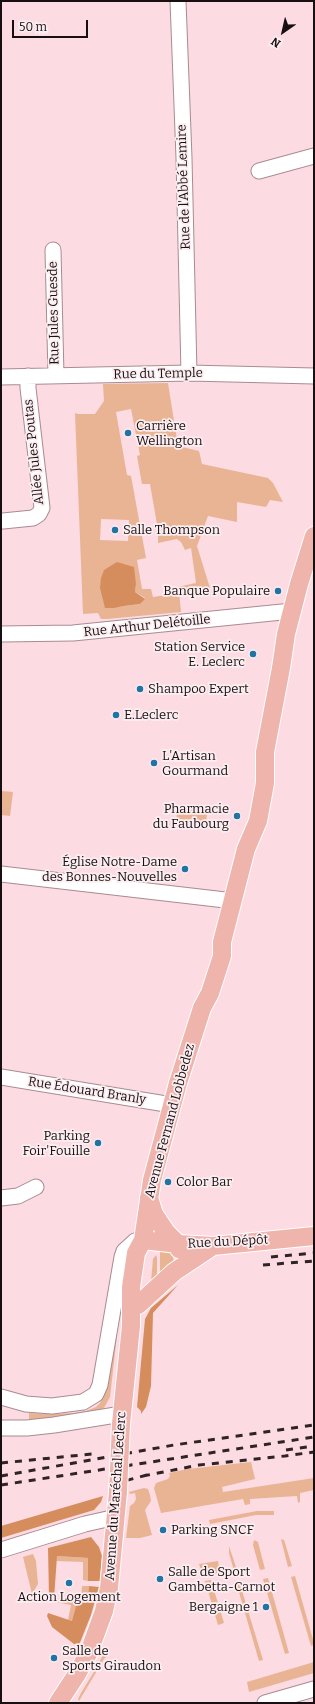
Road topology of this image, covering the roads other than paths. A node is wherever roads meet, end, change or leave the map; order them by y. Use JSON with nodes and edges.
{"nodes":[{"id":1,"x":178,"y":1,"type":"edge"},
{"id":2,"x":314,"y":156,"type":"edge"},
{"id":3,"x":259,"y":171,"type":"dead end"},
{"id":4,"x":53,"y":250,"type":"dead end"},
{"id":5,"x":189,"y":373,"type":"junction"},
{"id":6,"x":28,"y":376,"type":"junction"},
{"id":7,"x":56,"y":376,"type":"junction"},
{"id":8,"x":314,"y":376,"type":"edge"},
{"id":9,"x":1,"y":377,"type":"edge"},
{"id":10,"x":3,"y":522,"type":"dead end"},
{"id":11,"x":314,"y":536,"type":"edge"},
{"id":12,"x":314,"y":568,"type":"edge"},
{"id":13,"x":292,"y":611,"type":"junction"},
{"id":14,"x":7,"y":634,"type":"edge"},
{"id":15,"x":282,"y":668,"type":"junction"},
{"id":16,"x":1,"y":874,"type":"edge"},
{"id":17,"x":234,"y":901,"type":"junction"},
{"id":18,"x":1,"y":1077,"type":"edge"},
{"id":19,"x":172,"y":1105,"type":"junction"},
{"id":20,"x":36,"y":1187,"type":"dead end"},
{"id":21,"x":1,"y":1198,"type":"edge"},
{"id":22,"x":149,"y":1198,"type":"junction"},
{"id":23,"x":314,"y":1236,"type":"edge"},
{"id":24,"x":143,"y":1240,"type":"junction"},
{"id":25,"x":178,"y":1244,"type":"junction"},
{"id":26,"x":213,"y":1246,"type":"junction"},
{"id":27,"x":174,"y":1272,"type":"junction"},
{"id":28,"x":138,"y":1305,"type":"junction"},
{"id":29,"x":131,"y":1326,"type":"junction"},
{"id":30,"x":1,"y":1397,"type":"edge"},
{"id":31,"x":121,"y":1419,"type":"junction"},
{"id":32,"x":1,"y":1428,"type":"edge"},
{"id":33,"x":116,"y":1517,"type":"junction"},
{"id":34,"x":1,"y":1550,"type":"edge"},
{"id":35,"x":314,"y":1689,"type":"edge"},
{"id":36,"x":58,"y":1703,"type":"edge"},
{"id":37,"x":265,"y":1703,"type":"edge"}],
"edges":[{"from":1,"to":5,"type":"street","name":"Rue de l'Abbé Lemire"},
{"from":2,"to":3,"type":"street"},
{"from":4,"to":7,"type":"street","name":"Rue Jules Guesde"},
{"from":5,"to":7,"type":"street","name":"Rue du Temple"},
{"from":5,"to":8,"type":"street","name":"Rue du Temple"},
{"from":6,"to":7,"type":"street","name":"Rue du Temple"},
{"from":6,"to":9,"type":"street","name":"Rue du Temple"},
{"from":6,"to":10,"type":"street","name":"Allée Jules Poutas"},
{"from":11,"to":13,"type":"main road","name":"Avenue Fernand Lobbedez"},
{"from":12,"to":15,"type":"main road","name":"Avenue Fernand Lobbedez"},
{"from":13,"to":14,"type":"street","name":"Rue Arthur Delétoille"},
{"from":13,"to":15,"type":"main road","name":"Avenue Fernand Lobbedez"},
{"from":15,"to":17,"type":"main road","name":"Avenue Fernand Lobbedez"},
{"from":16,"to":17,"type":"street"},
{"from":17,"to":19,"type":"main road","name":"Avenue Fernand Lobbedez"},
{"from":18,"to":19,"type":"street","name":"Rue Édouard Branly"},
{"from":19,"to":22,"type":"main road","name":"Avenue Fernand Lobbedez"},
{"from":20,"to":21,"type":"street"},
{"from":22,"to":24,"type":"main road","name":"Avenue Fernand Lobbedez"},
{"from":22,"to":25,"type":"main road"},
{"from":23,"to":26,"type":"main road","name":"Rue du Dépôt"},
{"from":24,"to":25,"type":"main road","name":"Rue du Dépôt"},
{"from":24,"to":28,"type":"main road","name":"Avenue du Maréchal Leclerc"},
{"from":24,"to":29,"type":"main road","name":"Avenue du Maréchal Leclerc"},
{"from":24,"to":30,"type":"street"},
{"from":25,"to":26,"type":"main road","name":"Rue du Dépôt"},
{"from":25,"to":27,"type":"main road"},
{"from":26,"to":27,"type":"main road"},
{"from":27,"to":28,"type":"main road"},
{"from":28,"to":29,"type":"main road","name":"Avenue du Maréchal Leclerc"},
{"from":29,"to":31,"type":"main road","name":"Avenue du Maréchal Leclerc"},
{"from":31,"to":32,"type":"street"},
{"from":31,"to":33,"type":"main road","name":"Avenue du Maréchal Leclerc","bridge":true},
{"from":33,"to":34,"type":"street"},
{"from":33,"to":36,"type":"main road","name":"Avenue du Maréchal Leclerc"},
{"from":35,"to":37,"type":"street"}]}
